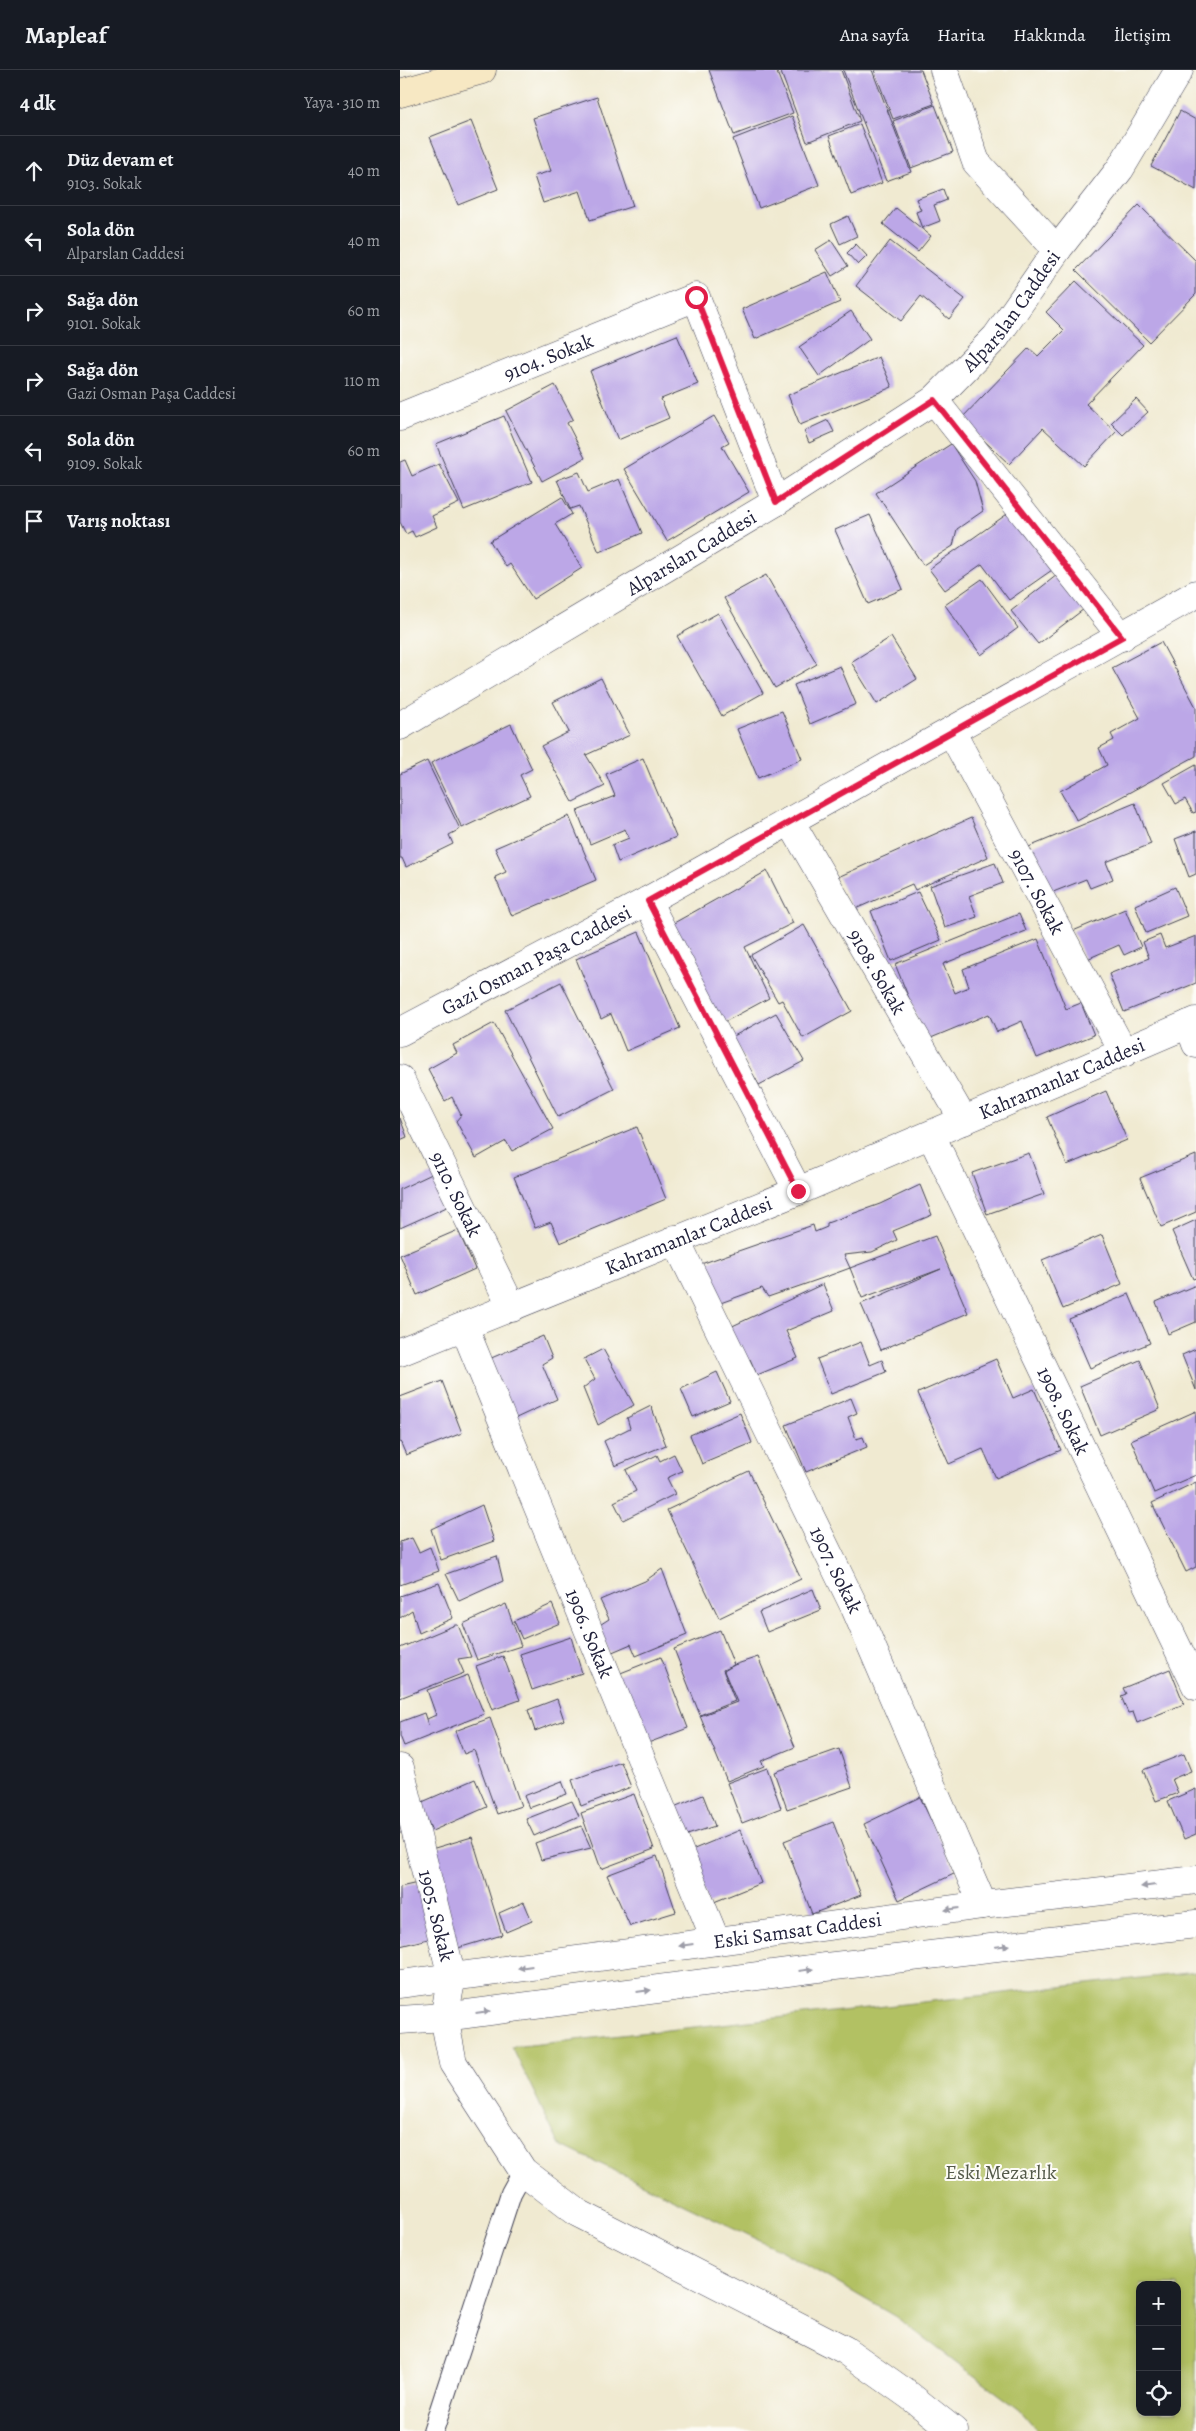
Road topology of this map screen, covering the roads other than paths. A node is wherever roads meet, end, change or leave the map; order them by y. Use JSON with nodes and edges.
{"nodes":[{"id":1,"x":482,"y":70,"type":"edge"},
{"id":2,"x":944,"y":70,"type":"edge"},
{"id":3,"x":1178,"y":70,"type":"edge"},
{"id":4,"x":400,"y":93,"type":"edge"},
{"id":5,"x":1057,"y":250,"type":"junction"},
{"id":6,"x":934,"y":400,"type":"junction"},
{"id":7,"x":400,"y":417,"type":"edge"},
{"id":8,"x":776,"y":502,"type":"junction"},
{"id":9,"x":1193,"y":604,"type":"edge"},
{"id":10,"x":1122,"y":637,"type":"junction"},
{"id":11,"x":400,"y":726,"type":"edge"},
{"id":12,"x":951,"y":731,"type":"junction"},
{"id":13,"x":790,"y":821,"type":"junction"},
{"id":14,"x":648,"y":901,"type":"junction"},
{"id":15,"x":1194,"y":1030,"type":"edge"},
{"id":16,"x":400,"y":1032,"type":"edge"},
{"id":17,"x":1124,"y":1053,"type":"junction"},
{"id":18,"x":400,"y":1079,"type":"edge"},
{"id":19,"x":964,"y":1121,"type":"junction"},
{"id":20,"x":931,"y":1135,"type":"junction"},
{"id":21,"x":798,"y":1191,"type":"junction"},
{"id":22,"x":675,"y":1240,"type":"junction"},
{"id":23,"x":512,"y":1308,"type":"junction"},
{"id":24,"x":464,"y":1327,"type":"junction"},
{"id":25,"x":400,"y":1352,"type":"edge"},
{"id":26,"x":1196,"y":1686,"type":"edge"},
{"id":27,"x":400,"y":1768,"type":"edge"},
{"id":28,"x":1196,"y":1880,"type":"edge"},
{"id":29,"x":983,"y":1905,"type":"junction"},
{"id":30,"x":1196,"y":1924,"type":"edge"},
{"id":31,"x":716,"y":1941,"type":"junction"},
{"id":32,"x":452,"y":1977,"type":"junction"},
{"id":33,"x":400,"y":1984,"type":"edge"},
{"id":34,"x":444,"y":2017,"type":"junction"},
{"id":35,"x":400,"y":2020,"type":"edge"},
{"id":36,"x":523,"y":2170,"type":"junction"},
{"id":37,"x":433,"y":2431,"type":"edge"},
{"id":38,"x":954,"y":2431,"type":"edge"}],
"edges":[{"from":1,"to":4,"type":"main road"},
{"from":2,"to":5,"type":"street"},
{"from":3,"to":5,"type":"street","name":"Alparslan Caddesi"},
{"from":5,"to":6,"type":"street","name":"Alparslan Caddesi"},
{"from":6,"to":8,"type":"street","name":"Alparslan Caddesi"},
{"from":6,"to":10,"type":"street"},
{"from":7,"to":8,"type":"street","name":"9104. Sokak"},
{"from":8,"to":11,"type":"street","name":"Alparslan Caddesi"},
{"from":9,"to":10,"type":"street","name":"Gazi Osman Paşa Caddesi"},
{"from":10,"to":12,"type":"street","name":"Gazi Osman Paşa Caddesi"},
{"from":12,"to":13,"type":"street","name":"Gazi Osman Paşa Caddesi"},
{"from":12,"to":17,"type":"street","name":"9107. Sokak"},
{"from":13,"to":14,"type":"street","name":"Gazi Osman Paşa Caddesi"},
{"from":13,"to":19,"type":"street","name":"9108. Sokak"},
{"from":14,"to":16,"type":"street","name":"Gazi Osman Paşa Caddesi"},
{"from":14,"to":21,"type":"street"},
{"from":15,"to":17,"type":"street","name":"Kahramanlar Caddesi"},
{"from":17,"to":19,"type":"street","name":"Kahramanlar Caddesi"},
{"from":18,"to":23,"type":"street","name":"9110. Sokak"},
{"from":19,"to":20,"type":"street","name":"Kahramanlar Caddesi"},
{"from":20,"to":21,"type":"street","name":"Kahramanlar Caddesi"},
{"from":20,"to":26,"type":"street","name":"1908. Sokak"},
{"from":21,"to":22,"type":"street","name":"Kahramanlar Caddesi"},
{"from":22,"to":23,"type":"street","name":"Kahramanlar Caddesi"},
{"from":22,"to":29,"type":"street","name":"1907. Sokak"},
{"from":23,"to":24,"type":"street","name":"Kahramanlar Caddesi"},
{"from":24,"to":25,"type":"street","name":"Kahramanlar Caddesi"},
{"from":24,"to":31,"type":"street","name":"1906. Sokak"},
{"from":27,"to":32,"type":"street","name":"1905. Sokak"},
{"from":28,"to":29,"type":"street","name":"Eski Samsat Caddesi","one_way":true},
{"from":29,"to":31,"type":"street","name":"Eski Samsat Caddesi","one_way":true},
{"from":34,"to":30,"type":"street","name":"Eski Samsat Caddesi","one_way":true},
{"from":31,"to":32,"type":"street","name":"Eski Samsat Caddesi","one_way":true},
{"from":32,"to":33,"type":"street","name":"Eski Samsat Caddesi"},
{"from":32,"to":34,"type":"street"},
{"from":34,"to":35,"type":"street","name":"Eski Samsat Caddesi"},
{"from":34,"to":36,"type":"street"},
{"from":36,"to":37,"type":"lane"},
{"from":36,"to":38,"type":"street"}]}
